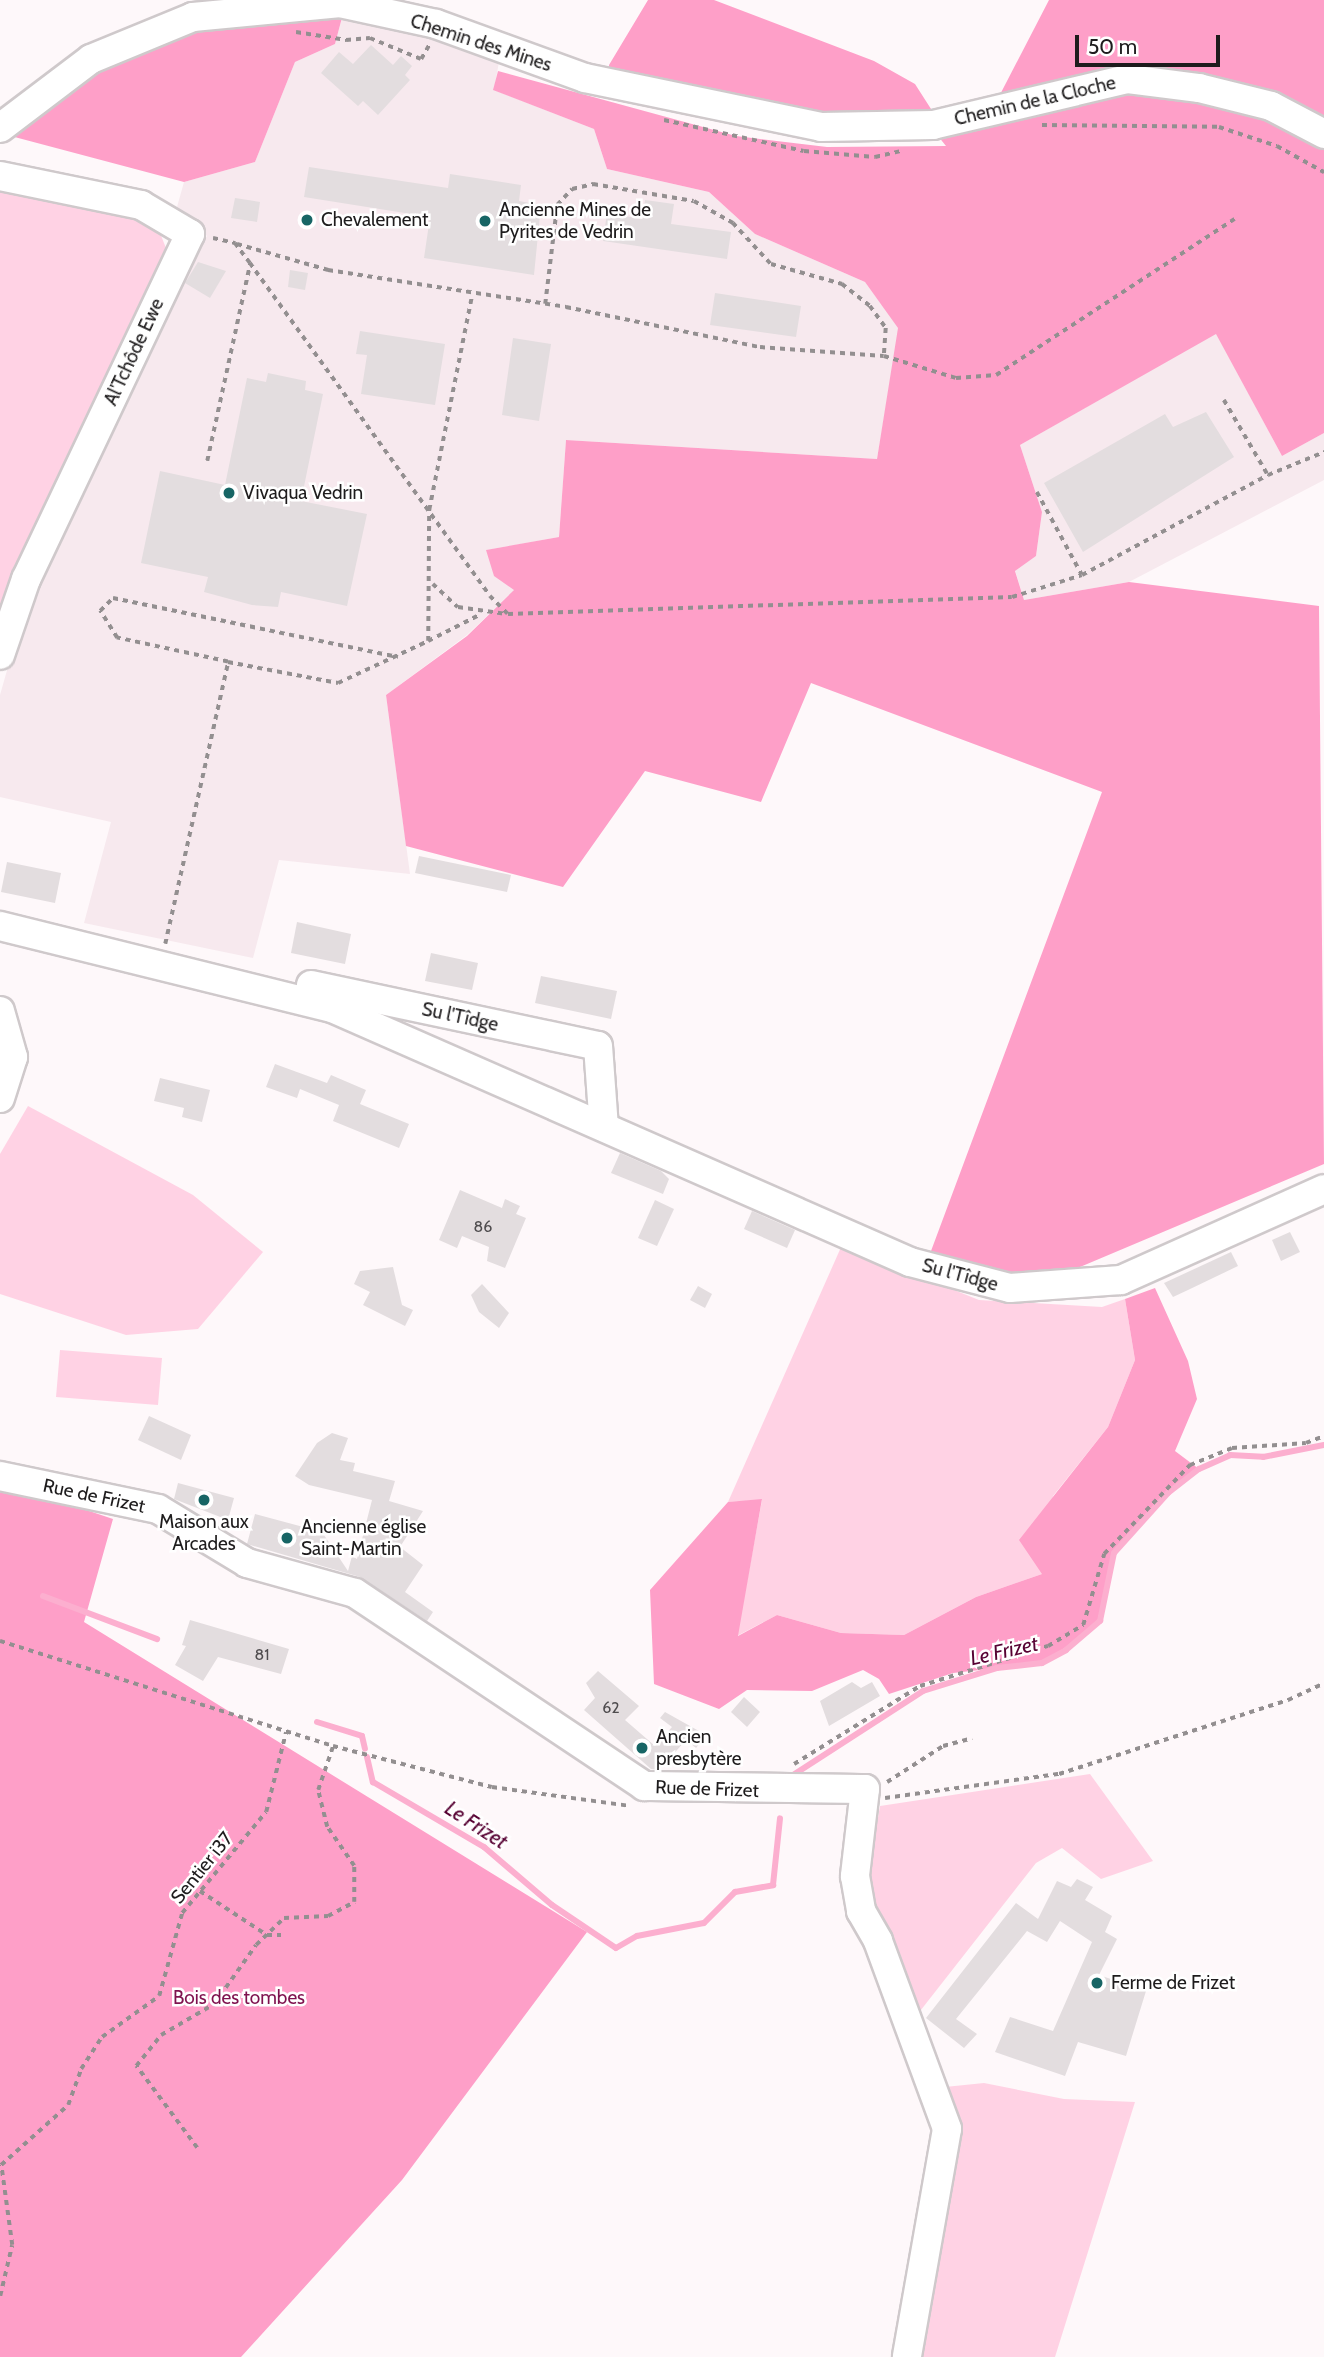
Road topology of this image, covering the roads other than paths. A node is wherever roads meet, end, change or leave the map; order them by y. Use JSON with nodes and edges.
{"nodes":[{"id":1,"x":821,"y":127,"type":"joint"},
{"id":2,"x":0,"y":128,"type":"edge"},
{"id":3,"x":1324,"y":134,"type":"edge"},
{"id":4,"x":0,"y":176,"type":"edge"},
{"id":5,"x":0,"y":655,"type":"edge"},
{"id":6,"x":0,"y":926,"type":"edge"},
{"id":7,"x":243,"y":986,"type":"junction"},
{"id":8,"x":0,"y":1011,"type":"edge"},
{"id":9,"x":0,"y":1098,"type":"edge"},
{"id":10,"x":604,"y":1127,"type":"junction"},
{"id":11,"x":1324,"y":1189,"type":"edge"},
{"id":12,"x":0,"y":1476,"type":"edge"},
{"id":13,"x":907,"y":2357,"type":"edge"}],
"edges":[{"from":1,"to":2,"type":"street","name":"Chemin des Mines"},
{"from":1,"to":3,"type":"street","name":"Chemin de la Cloche"},
{"from":4,"to":5,"type":"street","name":"Al'Tchôde Ewe"},
{"from":6,"to":7,"type":"street","name":"Su l'Tîdge"},
{"from":7,"to":10,"type":"street","name":"Su l'Tîdge"},
{"from":7,"to":10,"type":"street","name":"Su l'Tîdge"},
{"from":8,"to":9,"type":"street"},
{"from":10,"to":11,"type":"street","name":"Su l'Tîdge"},
{"from":12,"to":13,"type":"street","name":"Rue de Frizet"}]}
